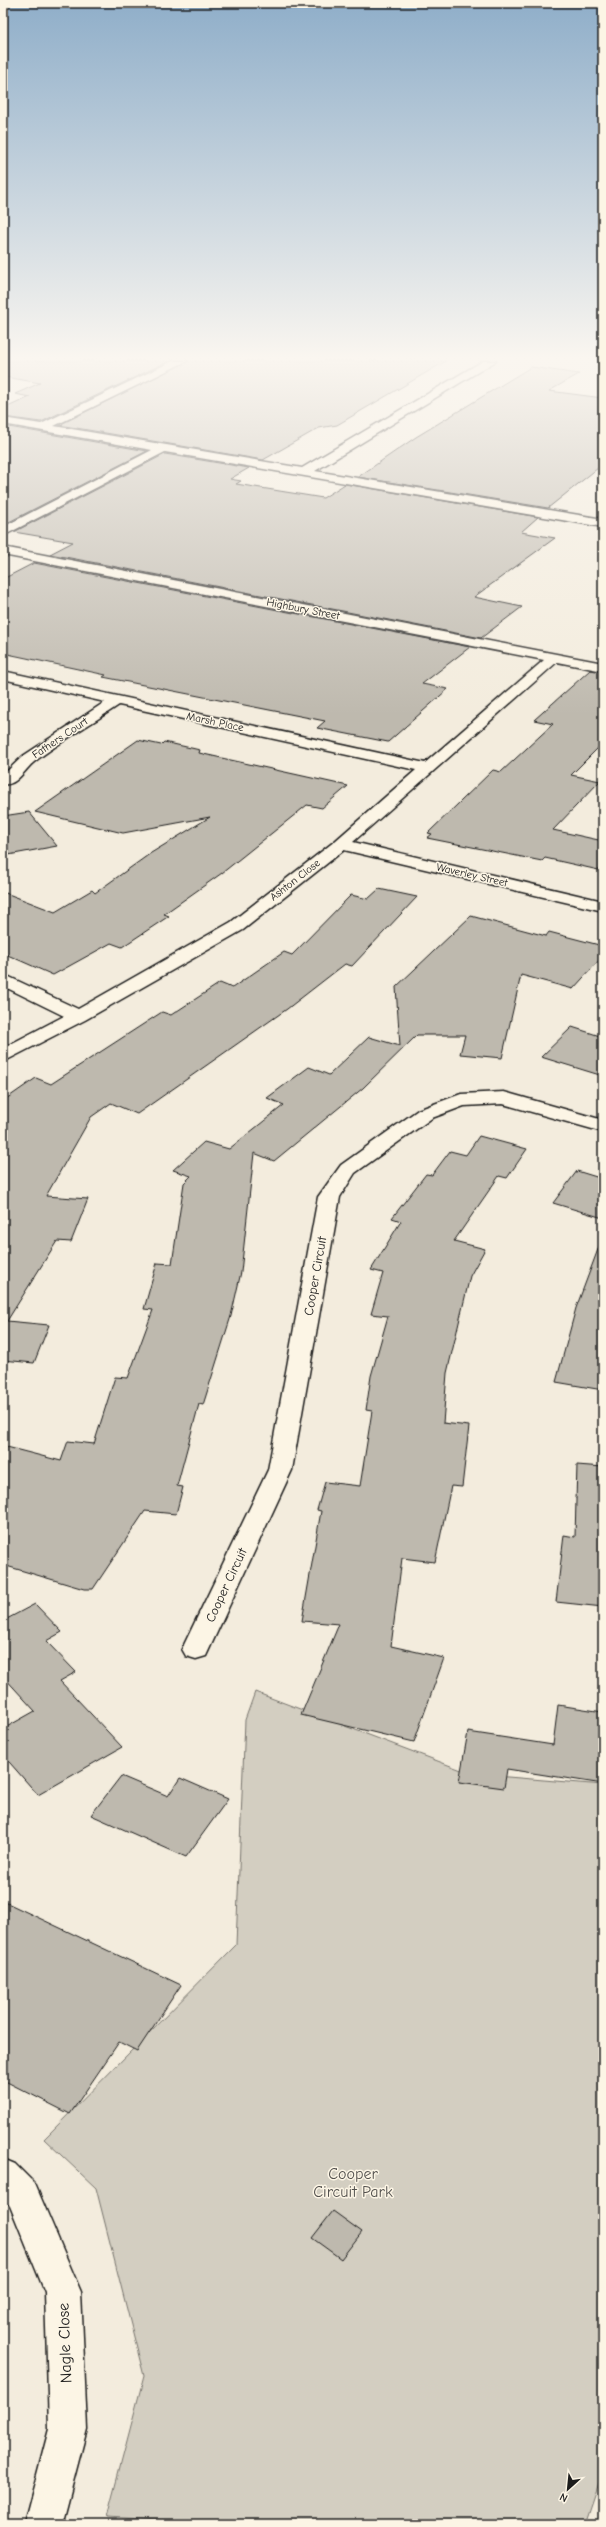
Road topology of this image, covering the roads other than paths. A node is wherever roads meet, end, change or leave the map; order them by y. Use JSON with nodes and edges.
{"nodes":[{"id":1,"x":105,"y":479,"type":"edge"},
{"id":2,"x":345,"y":479,"type":"edge"},
{"id":3,"x":603,"y":513,"type":"edge"},
{"id":4,"x":598,"y":522,"type":"edge"},
{"id":5,"x":3,"y":532,"type":"edge"},
{"id":6,"x":3,"y":550,"type":"edge"},
{"id":7,"x":554,"y":658,"type":"junction"},
{"id":8,"x":603,"y":667,"type":"edge"},
{"id":9,"x":3,"y":675,"type":"edge"},
{"id":10,"x":117,"y":700,"type":"junction"},
{"id":11,"x":427,"y":768,"type":"junction"},
{"id":12,"x":7,"y":780,"type":"dead end"},
{"id":13,"x":341,"y":844,"type":"junction"},
{"id":14,"x":603,"y":906,"type":"edge"},
{"id":15,"x":3,"y":979,"type":"edge"},
{"id":16,"x":78,"y":1016,"type":"junction"},
{"id":17,"x":3,"y":1056,"type":"edge"},
{"id":18,"x":603,"y":1126,"type":"edge"},
{"id":19,"x":196,"y":1649,"type":"dead end"},
{"id":20,"x":3,"y":2175,"type":"edge"},
{"id":21,"x":42,"y":2524,"type":"edge"}],
"edges":[{"from":1,"to":5,"type":"street"},
{"from":2,"to":4,"type":"street"},
{"from":3,"to":4,"type":"street"},
{"from":6,"to":7,"type":"street","name":"Highbury Street"},
{"from":7,"to":8,"type":"street","name":"Highbury Street"},
{"from":7,"to":11,"type":"street","name":"Ashton Close"},
{"from":9,"to":10,"type":"street","name":"Marsh Place"},
{"from":10,"to":11,"type":"street","name":"Marsh Place"},
{"from":10,"to":12,"type":"street","name":"Fathers Court"},
{"from":11,"to":13,"type":"street","name":"Ashton Close"},
{"from":13,"to":14,"type":"street","name":"Waverley Street"},
{"from":13,"to":16,"type":"street","name":"Ashton Close"},
{"from":15,"to":16,"type":"street"},
{"from":16,"to":17,"type":"street","name":"Ashton Close"},
{"from":18,"to":19,"type":"street","name":"Cooper Circuit"},
{"from":20,"to":21,"type":"street","name":"Nagle Close"}]}
